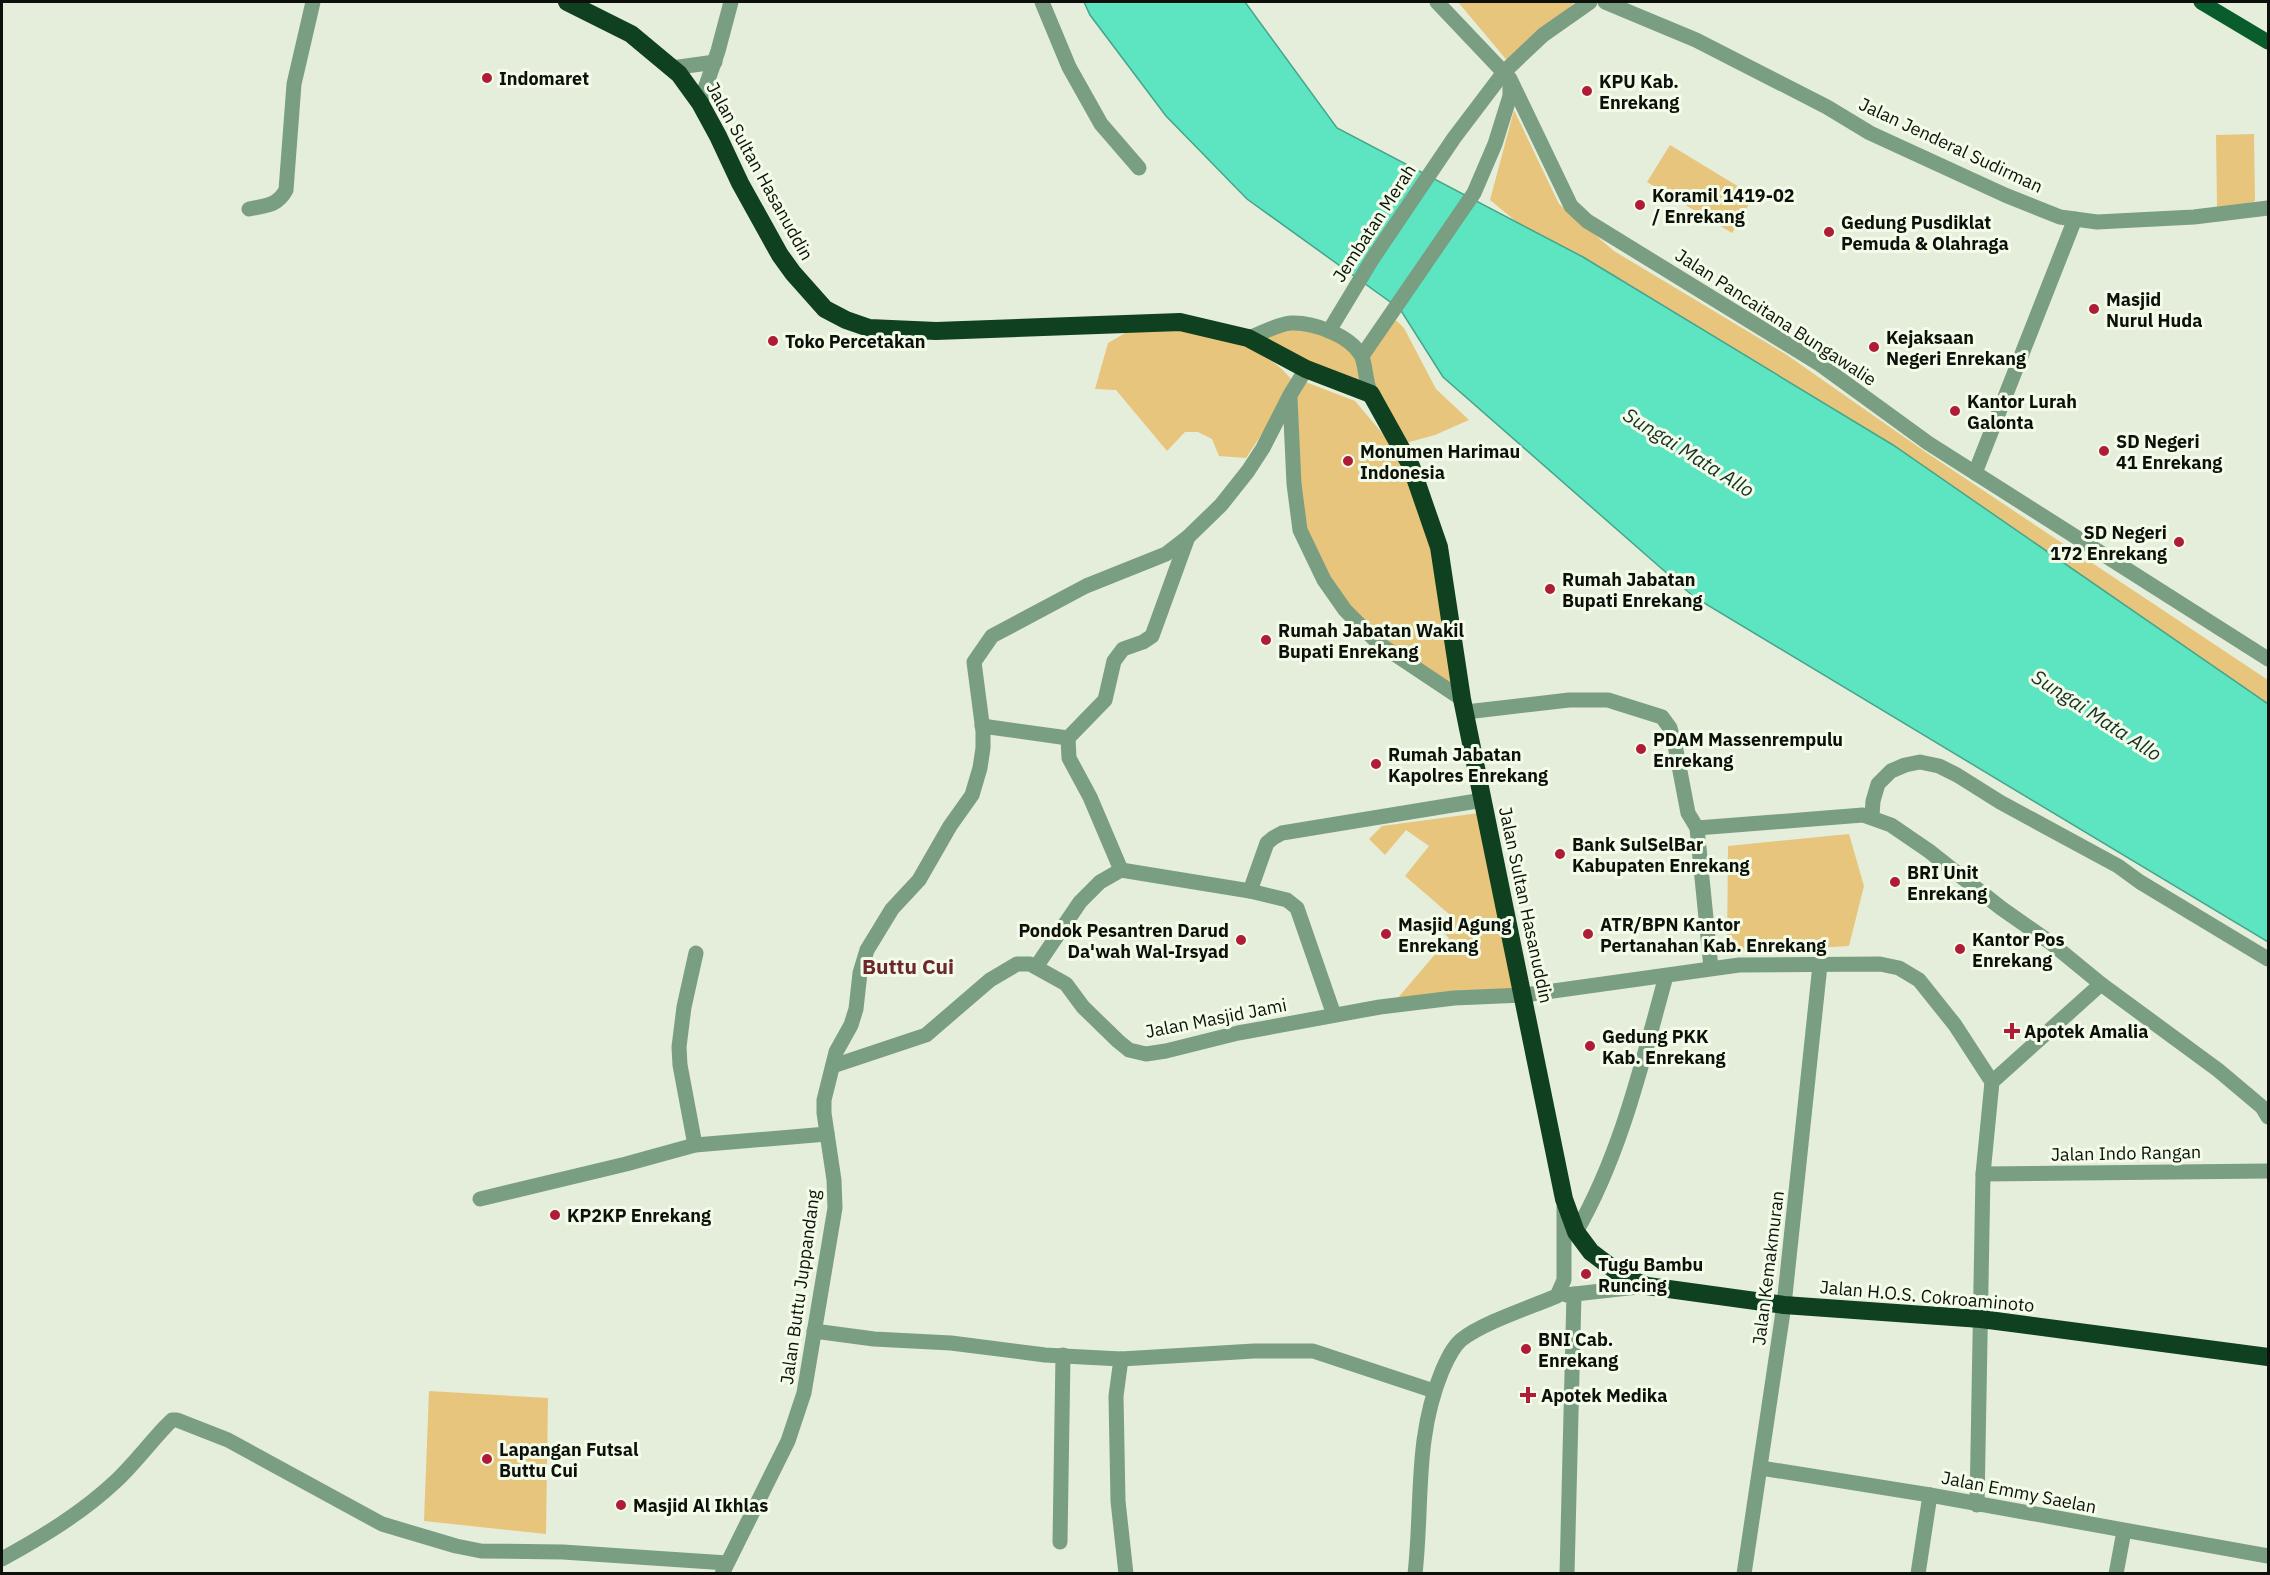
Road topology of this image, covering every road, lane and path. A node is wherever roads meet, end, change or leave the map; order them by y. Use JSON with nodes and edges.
{"nodes":[{"id":1,"x":313,"y":2,"type":"edge"},
{"id":2,"x":567,"y":2,"type":"edge"},
{"id":3,"x":731,"y":2,"type":"edge"},
{"id":4,"x":1042,"y":2,"type":"edge"},
{"id":5,"x":1437,"y":2,"type":"edge"},
{"id":6,"x":1590,"y":2,"type":"edge"},
{"id":7,"x":1605,"y":2,"type":"edge"},
{"id":8,"x":2201,"y":2,"type":"edge"},
{"id":9,"x":2268,"y":42,"type":"edge"},
{"id":10,"x":714,"y":62,"type":"junction"},
{"id":11,"x":672,"y":68,"type":"junction"},
{"id":12,"x":1507,"y":75,"type":"junction"},
{"id":13,"x":700,"y":103,"type":"junction"},
{"id":14,"x":1139,"y":168,"type":"dead end"},
{"id":15,"x":2268,"y":208,"type":"edge"},
{"id":16,"x":249,"y":209,"type":"dead end"},
{"id":17,"x":2075,"y":219,"type":"junction"},
{"id":18,"x":1329,"y":331,"type":"junction"},
{"id":19,"x":1248,"y":338,"type":"junction"},
{"id":20,"x":1362,"y":356,"type":"junction"},
{"id":21,"x":1306,"y":369,"type":"junction"},
{"id":22,"x":1371,"y":394,"type":"junction"},
{"id":23,"x":1290,"y":395,"type":"junction"},
{"id":24,"x":1975,"y":473,"type":"junction"},
{"id":25,"x":1188,"y":537,"type":"junction"},
{"id":26,"x":2268,"y":659,"type":"edge"},
{"id":27,"x":1464,"y":706,"type":"junction"},
{"id":28,"x":982,"y":726,"type":"junction"},
{"id":29,"x":1068,"y":738,"type":"junction"},
{"id":30,"x":1483,"y":800,"type":"junction"},
{"id":31,"x":1872,"y":816,"type":"junction"},
{"id":32,"x":1697,"y":828,"type":"junction"},
{"id":33,"x":1121,"y":870,"type":"junction"},
{"id":34,"x":1250,"y":891,"type":"junction"},
{"id":35,"x":696,"y":953,"type":"dead end"},
{"id":36,"x":2268,"y":959,"type":"edge"},
{"id":37,"x":1820,"y":965,"type":"junction"},
{"id":38,"x":1036,"y":967,"type":"junction"},
{"id":39,"x":1711,"y":968,"type":"junction"},
{"id":40,"x":1666,"y":976,"type":"junction"},
{"id":41,"x":2101,"y":984,"type":"junction"},
{"id":42,"x":1524,"y":995,"type":"junction"},
{"id":43,"x":1334,"y":1015,"type":"junction"},
{"id":44,"x":833,"y":1066,"type":"junction"},
{"id":45,"x":1992,"y":1082,"type":"junction"},
{"id":46,"x":2268,"y":1117,"type":"edge"},
{"id":47,"x":827,"y":1134,"type":"junction"},
{"id":48,"x":695,"y":1145,"type":"junction"},
{"id":49,"x":2268,"y":1171,"type":"edge"},
{"id":50,"x":1983,"y":1174,"type":"junction"},
{"id":51,"x":480,"y":1199,"type":"dead end"},
{"id":52,"x":1564,"y":1199,"type":"junction"},
{"id":53,"x":1576,"y":1232,"type":"junction"},
{"id":54,"x":1591,"y":1252,"type":"joint"},
{"id":55,"x":1647,"y":1286,"type":"junction"},
{"id":56,"x":1574,"y":1294,"type":"junction"},
{"id":57,"x":1557,"y":1296,"type":"junction"},
{"id":58,"x":1784,"y":1305,"type":"junction"},
{"id":59,"x":1981,"y":1319,"type":"junction"},
{"id":60,"x":814,"y":1331,"type":"junction"},
{"id":61,"x":1063,"y":1355,"type":"junction"},
{"id":62,"x":2268,"y":1357,"type":"edge"},
{"id":63,"x":1121,"y":1359,"type":"junction"},
{"id":64,"x":1434,"y":1391,"type":"junction"},
{"id":65,"x":1761,"y":1468,"type":"junction"},
{"id":66,"x":1930,"y":1495,"type":"junction"},
{"id":67,"x":1977,"y":1505,"type":"junction"},
{"id":68,"x":2124,"y":1531,"type":"junction"},
{"id":69,"x":1060,"y":1542,"type":"dead end"},
{"id":70,"x":2268,"y":1556,"type":"edge"},
{"id":71,"x":2,"y":1559,"type":"edge"},
{"id":72,"x":724,"y":1568,"type":"edge"},
{"id":73,"x":1126,"y":1574,"type":"edge"},
{"id":74,"x":1415,"y":1574,"type":"edge"},
{"id":75,"x":1567,"y":1574,"type":"edge"},
{"id":76,"x":1744,"y":1574,"type":"edge"},
{"id":77,"x":1918,"y":1574,"type":"edge"},
{"id":78,"x":2116,"y":1574,"type":"edge"}],
"edges":[{"from":1,"to":16,"type":"street"},
{"from":2,"to":11,"type":"highway","name":"Jalan Sultan Hasanuddin"},
{"from":3,"to":10,"type":"street"},
{"from":4,"to":14,"type":"street"},
{"from":5,"to":12,"type":"street","name":"Jalan Pancaitana Bungawalie"},
{"from":6,"to":12,"type":"street"},
{"from":7,"to":17,"type":"street","name":"Jalan Jenderal Sudirman"},
{"from":8,"to":9,"type":"main road"},
{"from":10,"to":11,"type":"street"},
{"from":10,"to":13,"type":"street"},
{"from":11,"to":13,"type":"highway","name":"Jalan Sultan Hasanuddin"},
{"from":12,"to":18,"type":"street","name":"Jembatan Merah"},
{"from":12,"to":20,"type":"street"},
{"from":12,"to":24,"type":"street","name":"Jalan Pancaitana Bungawalie"},
{"from":13,"to":19,"type":"highway","name":"Jalan Sultan Hasanuddin"},
{"from":15,"to":17,"type":"street","name":"Jalan Jenderal Sudirman"},
{"from":17,"to":24,"type":"street"},
{"from":18,"to":19,"type":"street"},
{"from":18,"to":20,"type":"street"},
{"from":19,"to":21,"type":"highway","name":"Jalan Sultan Hasanuddin"},
{"from":20,"to":22,"type":"street","name":"Jalan Sultan Hasanuddin"},
{"from":21,"to":22,"type":"highway","name":"Jalan Sultan Hasanuddin"},
{"from":21,"to":23,"type":"street","name":"Jalan Buttu Juppandang"},
{"from":22,"to":27,"type":"highway","name":"Jalan Sultan Hasanuddin"},
{"from":23,"to":25,"type":"street","name":"Jalan Buttu Juppandang"},
{"from":23,"to":27,"type":"street"},
{"from":24,"to":26,"type":"street","name":"Jalan Pancaitana Bungawalie"},
{"from":25,"to":28,"type":"street","name":"Jalan Buttu Juppandang"},
{"from":25,"to":29,"type":"street"},
{"from":27,"to":30,"type":"highway","name":"Jalan Sultan Hasanuddin"},
{"from":27,"to":32,"type":"street"},
{"from":28,"to":29,"type":"street"},
{"from":28,"to":44,"type":"street","name":"Jalan Buttu Juppandang"},
{"from":29,"to":33,"type":"street"},
{"from":30,"to":34,"type":"street"},
{"from":30,"to":42,"type":"highway","name":"Jalan Sultan Hasanuddin"},
{"from":31,"to":32,"type":"street"},
{"from":31,"to":36,"type":"street"},
{"from":31,"to":41,"type":"street"},
{"from":32,"to":39,"type":"street"},
{"from":33,"to":34,"type":"street"},
{"from":33,"to":38,"type":"street"},
{"from":34,"to":43,"type":"street"},
{"from":35,"to":48,"type":"street"},
{"from":37,"to":39,"type":"street","name":"Jalan Masjid Jami"},
{"from":37,"to":45,"type":"street","name":"Jalan Masjid Jami"},
{"from":37,"to":58,"type":"street","name":"Jalan Kemakmuran"},
{"from":38,"to":43,"type":"street","name":"Jalan Masjid Jami"},
{"from":38,"to":44,"type":"street"},
{"from":39,"to":40,"type":"street","name":"Jalan Masjid Jami"},
{"from":40,"to":42,"type":"street","name":"Jalan Masjid Jami"},
{"from":40,"to":53,"type":"street"},
{"from":41,"to":45,"type":"street"},
{"from":41,"to":46,"type":"street"},
{"from":42,"to":43,"type":"street","name":"Jalan Masjid Jami"},
{"from":42,"to":52,"type":"highway","name":"Jalan Sultan Hasanuddin"},
{"from":44,"to":47,"type":"street","name":"Jalan Buttu Juppandang"},
{"from":45,"to":50,"type":"street"},
{"from":47,"to":48,"type":"street"},
{"from":47,"to":60,"type":"street","name":"Jalan Buttu Juppandang"},
{"from":48,"to":51,"type":"street"},
{"from":49,"to":50,"type":"street","name":"Jalan Indo Rangan"},
{"from":50,"to":59,"type":"street"},
{"from":52,"to":53,"type":"highway","name":"Jalan Sultan Hasanuddin"},
{"from":52,"to":57,"type":"street"},
{"from":53,"to":54,"type":"highway","name":"Jalan Sultan Hasanuddin"},
{"from":54,"to":55,"type":"highway","name":"Jalan H.O.S. Cokroaminoto"},
{"from":55,"to":56,"type":"street"},
{"from":55,"to":58,"type":"highway","name":"Jalan H.O.S. Cokroaminoto"},
{"from":56,"to":57,"type":"street"},
{"from":56,"to":75,"type":"street"},
{"from":57,"to":64,"type":"street"},
{"from":58,"to":59,"type":"highway","name":"Jalan H.O.S. Cokroaminoto"},
{"from":58,"to":65,"type":"street","name":"Jalan Kemakmuran"},
{"from":59,"to":62,"type":"highway","name":"Jalan H.O.S. Cokroaminoto"},
{"from":59,"to":67,"type":"street"},
{"from":60,"to":61,"type":"street"},
{"from":60,"to":72,"type":"street","name":"Jalan Buttu Juppandang"},
{"from":61,"to":63,"type":"street"},
{"from":61,"to":69,"type":"street"},
{"from":63,"to":64,"type":"street"},
{"from":63,"to":73,"type":"street"},
{"from":64,"to":74,"type":"street"},
{"from":65,"to":66,"type":"street","name":"Jalan Emmy Saelan"},
{"from":65,"to":76,"type":"street","name":"Jalan Kemakmuran"},
{"from":66,"to":67,"type":"street","name":"Jalan Emmy Saelan"},
{"from":66,"to":77,"type":"street"},
{"from":67,"to":68,"type":"street","name":"Jalan Emmy Saelan"},
{"from":68,"to":70,"type":"street","name":"Jalan Emmy Saelan"},
{"from":68,"to":78,"type":"street"},
{"from":71,"to":72,"type":"street"}]}
